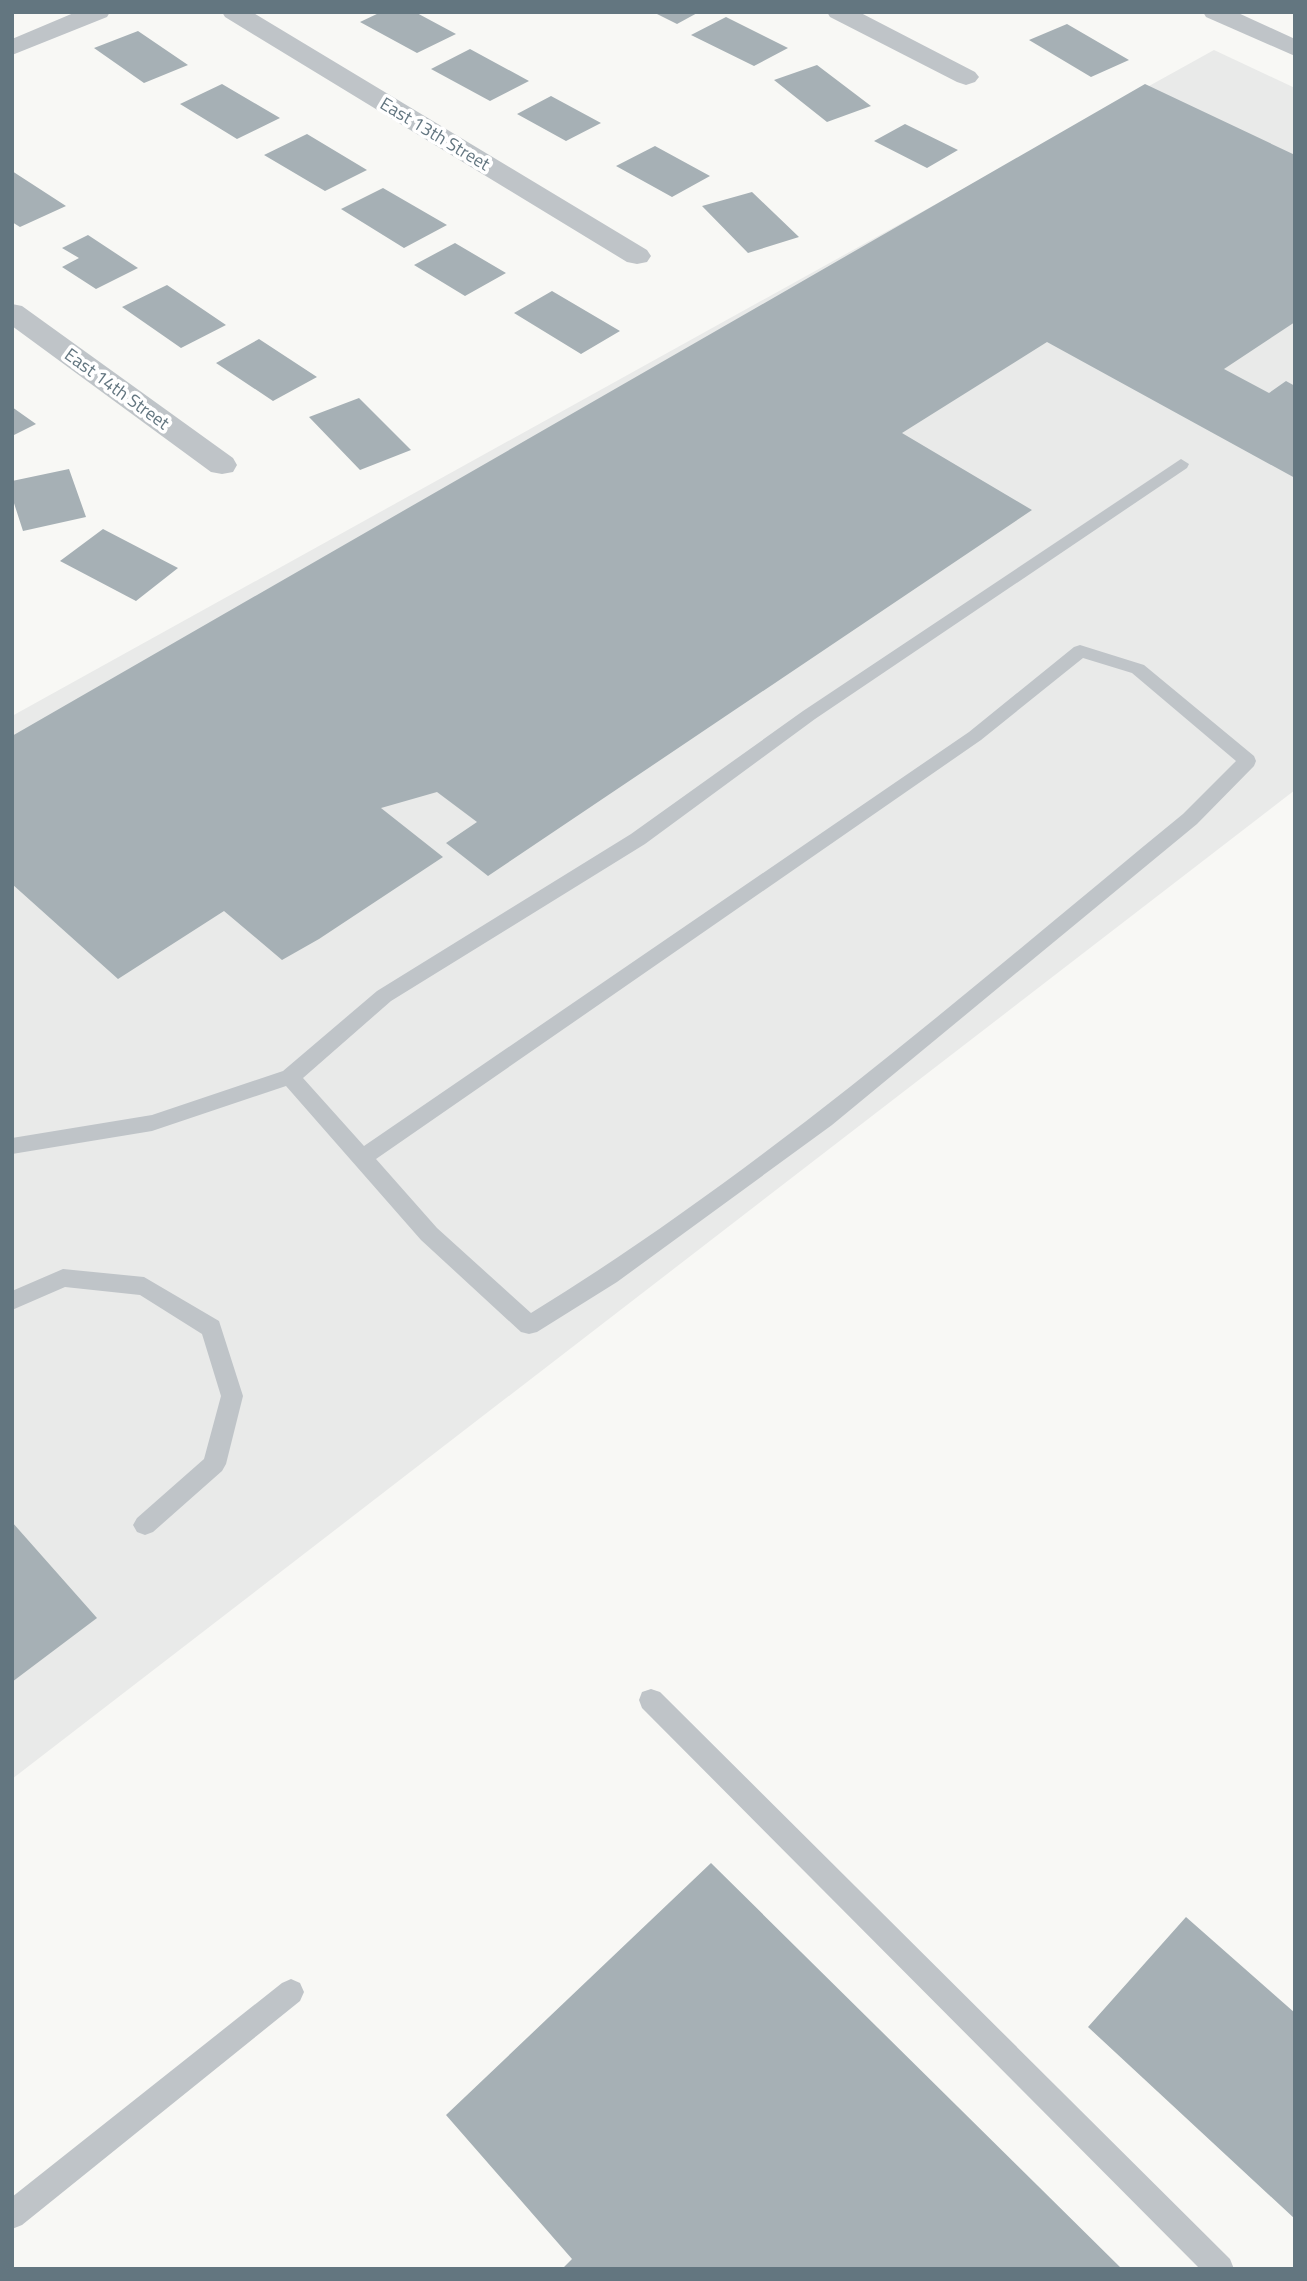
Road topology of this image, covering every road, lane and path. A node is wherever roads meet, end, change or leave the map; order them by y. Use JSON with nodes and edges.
{"nodes":[{"id":1,"x":99,"y":12,"type":"edge"},
{"id":2,"x":233,"y":12,"type":"edge"},
{"id":3,"x":839,"y":12,"type":"edge"},
{"id":4,"x":1214,"y":12,"type":"edge"},
{"id":5,"x":12,"y":48,"type":"edge"},
{"id":6,"x":1295,"y":49,"type":"edge"},
{"id":7,"x":966,"y":76,"type":"dead end"},
{"id":8,"x":638,"y":256,"type":"dead end"},
{"id":9,"x":12,"y":312,"type":"edge"},
{"id":10,"x":1181,"y":464,"type":"dead end"},
{"id":11,"x":222,"y":465,"type":"dead end"},
{"id":12,"x":290,"y":1077,"type":"junction"},
{"id":13,"x":12,"y":1146,"type":"edge"},
{"id":14,"x":362,"y":1158,"type":"junction"},
{"id":15,"x":12,"y":1301,"type":"edge"},
{"id":16,"x":145,"y":1525,"type":"dead end"},
{"id":17,"x":651,"y":1700,"type":"dead end"},
{"id":18,"x":291,"y":1992,"type":"dead end"},
{"id":19,"x":12,"y":2215,"type":"edge"},
{"id":20,"x":1220,"y":2269,"type":"edge"}],
"edges":[{"from":1,"to":5,"type":"street"},
{"from":2,"to":8,"type":"street","name":"East 13th Street"},
{"from":3,"to":7,"type":"street"},
{"from":4,"to":6,"type":"street"},
{"from":9,"to":11,"type":"street","name":"East 14th Street"},
{"from":10,"to":12,"type":"lane"},
{"from":12,"to":13,"type":"lane"},
{"from":12,"to":14,"type":"lane"},
{"from":14,"to":14,"type":"lane"},
{"from":15,"to":16,"type":"lane"},
{"from":17,"to":20,"type":"lane"},
{"from":18,"to":19,"type":"lane"}]}
